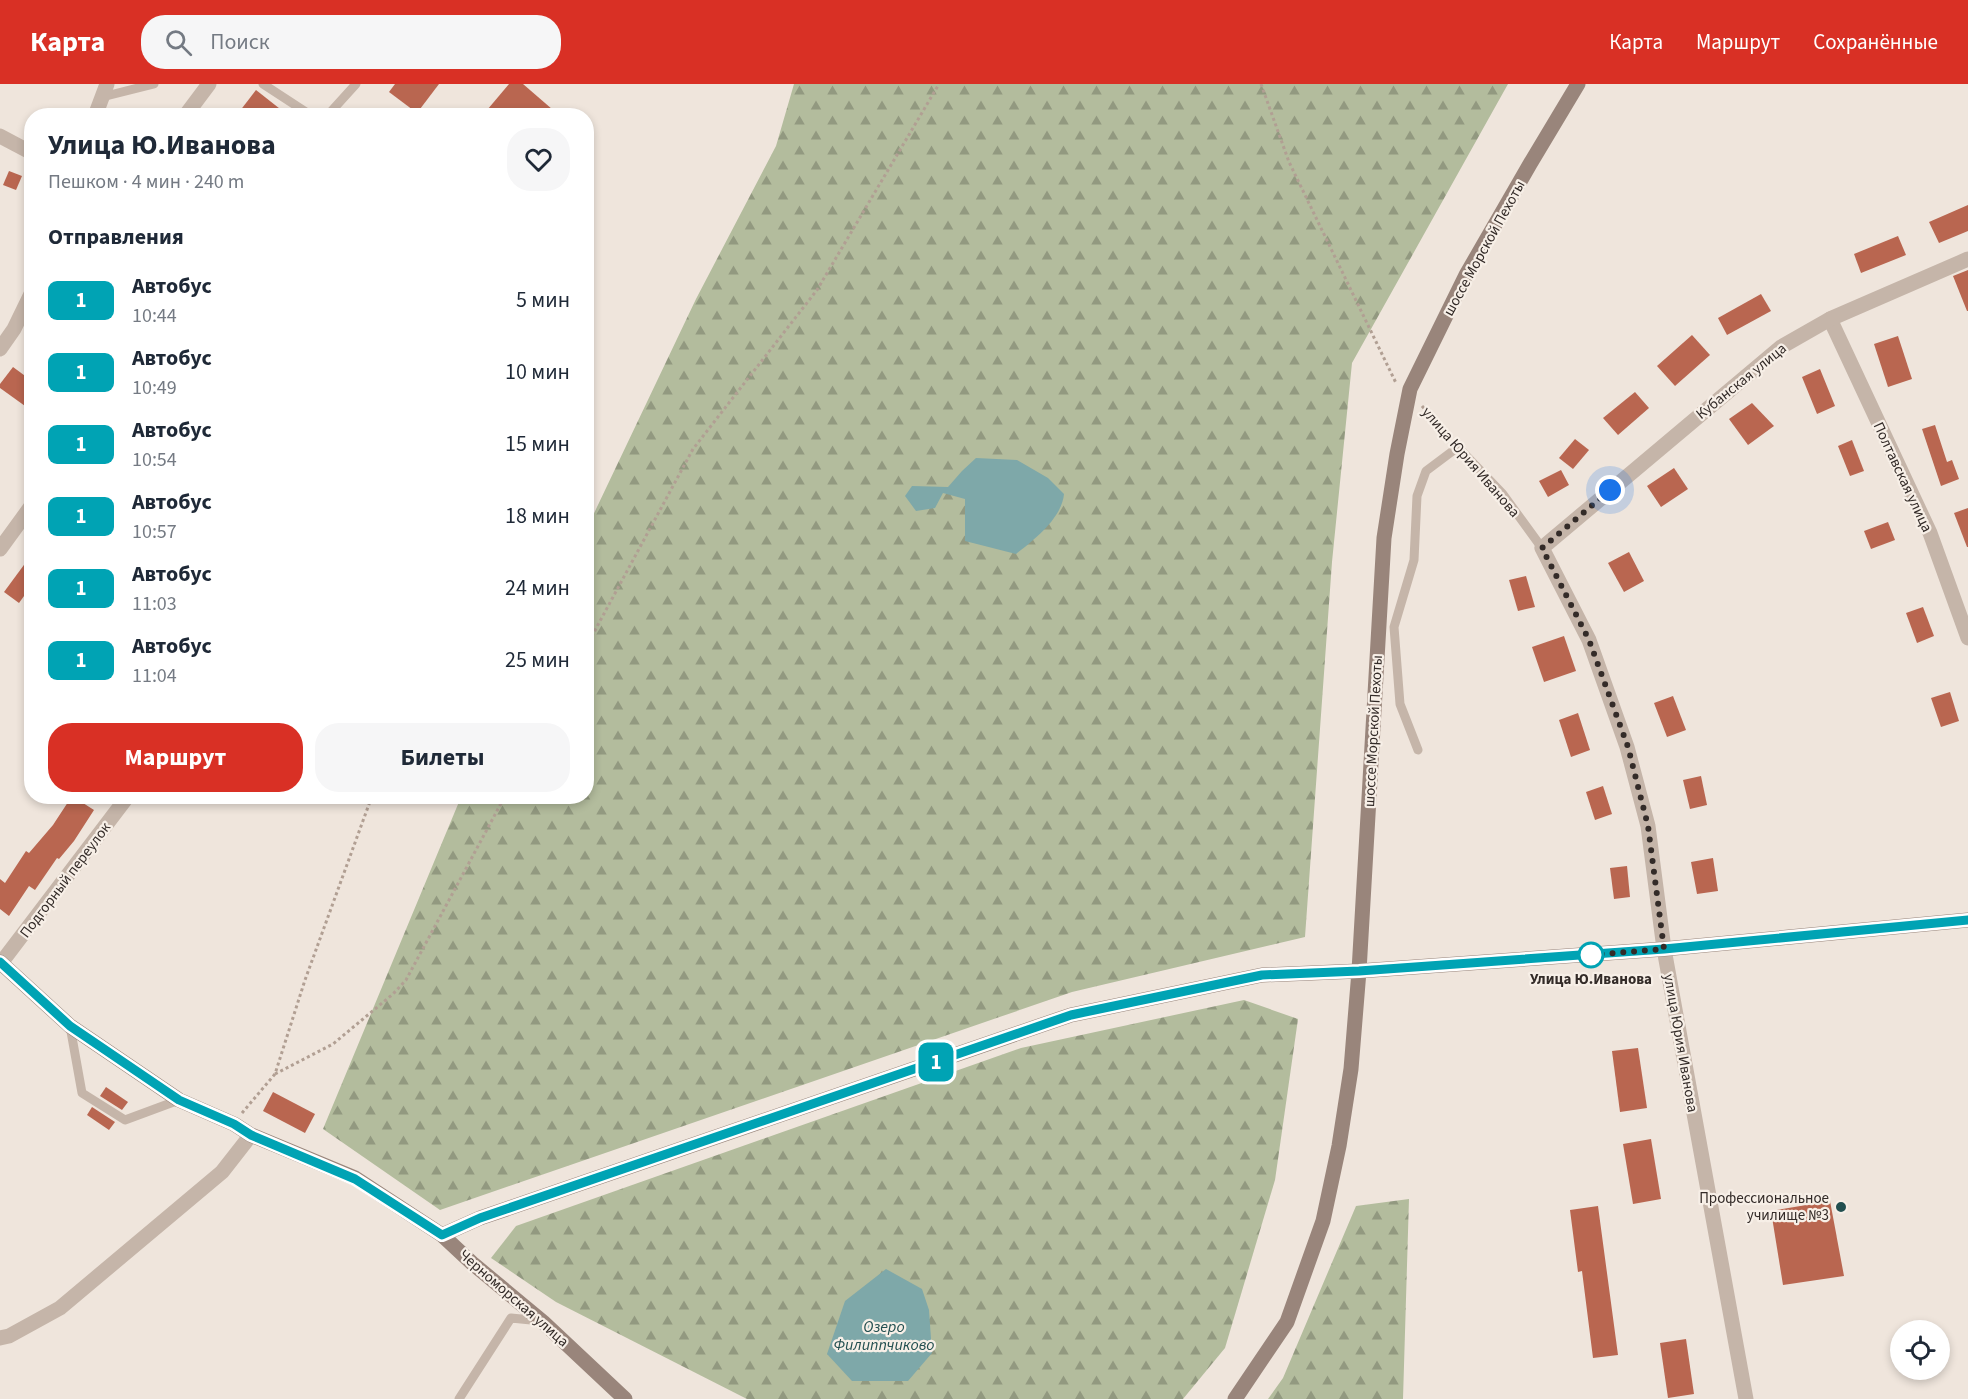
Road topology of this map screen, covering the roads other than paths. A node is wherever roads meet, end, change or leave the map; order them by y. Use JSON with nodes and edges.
{"nodes":[{"id":1,"x":154,"y":84,"type":"edge"},
{"id":2,"x":209,"y":84,"type":"edge"},
{"id":3,"x":263,"y":84,"type":"edge"},
{"id":4,"x":356,"y":84,"type":"edge"},
{"id":5,"x":1578,"y":84,"type":"edge"},
{"id":6,"x":104,"y":91,"type":"edge"},
{"id":7,"x":98,"y":108,"type":"edge"},
{"id":8,"x":191,"y":108,"type":"edge"},
{"id":9,"x":300,"y":108,"type":"edge"},
{"id":10,"x":334,"y":108,"type":"edge"},
{"id":11,"x":0,"y":136,"type":"edge"},
{"id":12,"x":24,"y":149,"type":"edge"},
{"id":13,"x":1968,"y":259,"type":"edge"},
{"id":14,"x":24,"y":308,"type":"edge"},
{"id":15,"x":1830,"y":319,"type":"junction"},
{"id":16,"x":0,"y":348,"type":"edge"},
{"id":17,"x":24,"y":516,"type":"edge"},
{"id":18,"x":1542,"y":548,"type":"junction"},
{"id":19,"x":0,"y":549,"type":"edge"},
{"id":20,"x":1968,"y":638,"type":"edge"},
{"id":21,"x":1418,"y":750,"type":"dead end"},
{"id":22,"x":122,"y":804,"type":"edge"},
{"id":23,"x":1968,"y":920,"type":"edge"},
{"id":24,"x":1664,"y":949,"type":"junction"},
{"id":25,"x":1,"y":962,"type":"edge"},
{"id":26,"x":1359,"y":971,"type":"junction"},
{"id":27,"x":70,"y":1026,"type":"junction"},
{"id":28,"x":179,"y":1100,"type":"junction"},
{"id":29,"x":251,"y":1135,"type":"junction"},
{"id":30,"x":442,"y":1235,"type":"junction"},
{"id":31,"x":543,"y":1322,"type":"junction"},
{"id":32,"x":0,"y":1338,"type":"edge"},
{"id":33,"x":459,"y":1399,"type":"edge"},
{"id":34,"x":626,"y":1399,"type":"edge"},
{"id":35,"x":1235,"y":1399,"type":"edge"},
{"id":36,"x":1746,"y":1399,"type":"edge"}],
"edges":[{"from":1,"to":6,"type":"lane"},
{"from":2,"to":8,"type":"street"},
{"from":3,"to":9,"type":"lane"},
{"from":4,"to":10,"type":"lane"},
{"from":5,"to":26,"type":"street","name":"шоссе Морской Пехоты"},
{"from":6,"to":7,"type":"street"},
{"from":11,"to":12,"type":"street"},
{"from":13,"to":15,"type":"street","name":"Кубанская улица"},
{"from":14,"to":16,"type":"street"},
{"from":15,"to":18,"type":"street","name":"Кубанская улица"},
{"from":15,"to":20,"type":"street","name":"Полтавская улица"},
{"from":17,"to":19,"type":"street"},
{"from":18,"to":21,"type":"lane","name":"улица Юрия Иванова"},
{"from":18,"to":24,"type":"street","name":"улица Юрия Иванова"},
{"from":22,"to":25,"type":"street","name":"Подгорный переулок"},
{"from":23,"to":24,"type":"street"},
{"from":24,"to":26,"type":"street"},
{"from":24,"to":36,"type":"street","name":"улица Юрия Иванова"},
{"from":25,"to":27,"type":"street","name":"Черноморская улица"},
{"from":26,"to":30,"type":"street"},
{"from":26,"to":35,"type":"street","name":"шоссе Морской Пехоты"},
{"from":27,"to":28,"type":"street","name":"Черноморская улица"},
{"from":27,"to":28,"type":"lane"},
{"from":28,"to":29,"type":"street","name":"Черноморская улица"},
{"from":29,"to":30,"type":"street","name":"Черноморская улица"},
{"from":29,"to":32,"type":"street"},
{"from":30,"to":31,"type":"street","name":"Черноморская улица"},
{"from":31,"to":33,"type":"lane"},
{"from":31,"to":34,"type":"street","name":"Черноморская улица"}]}
